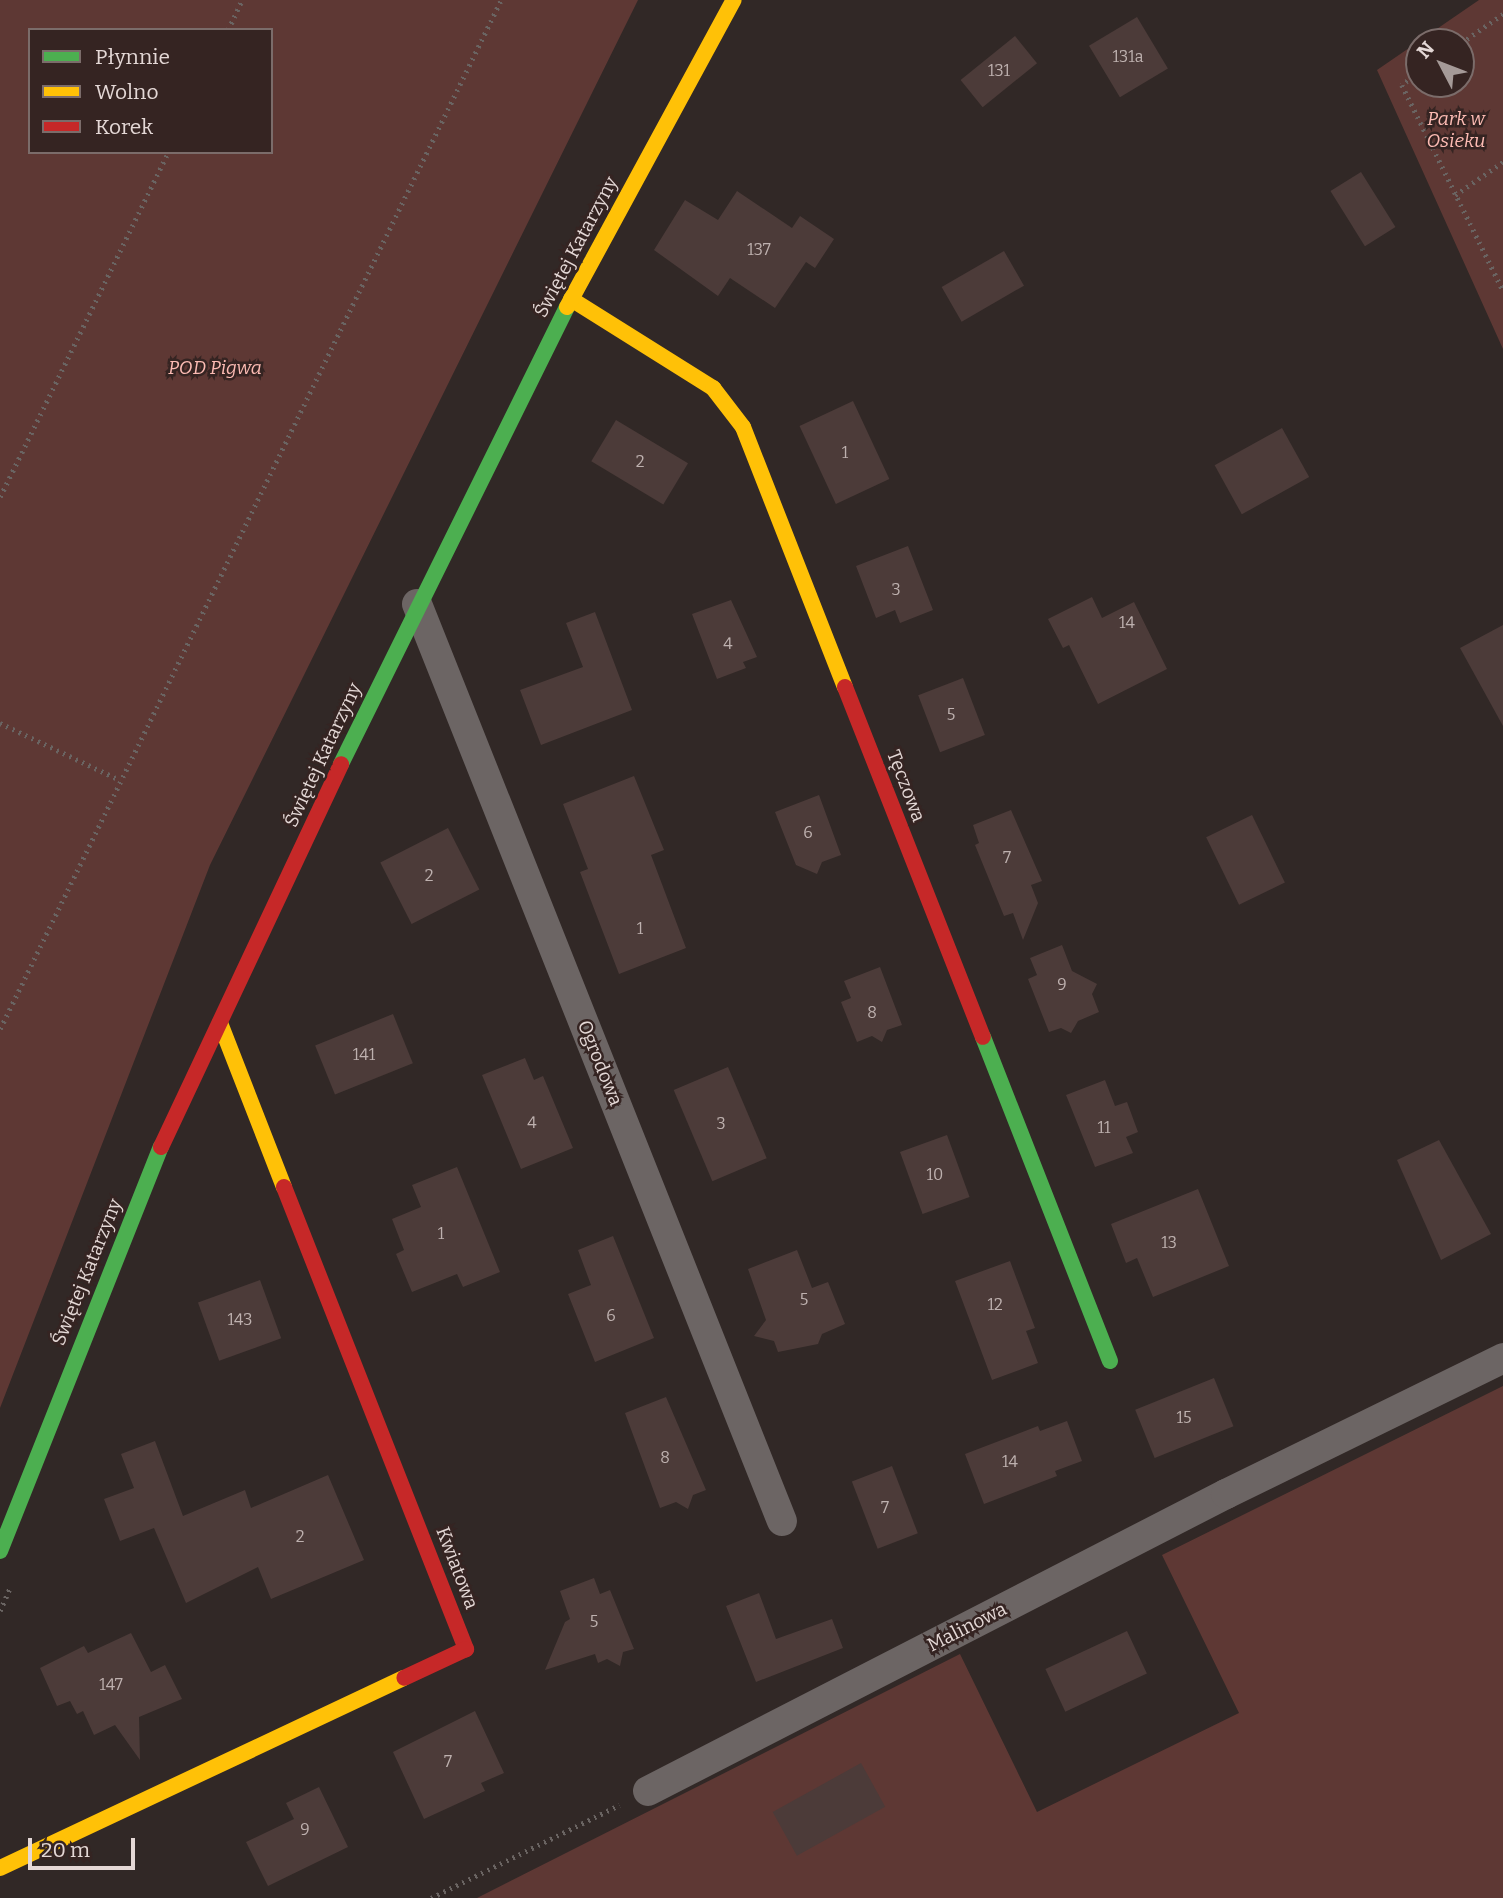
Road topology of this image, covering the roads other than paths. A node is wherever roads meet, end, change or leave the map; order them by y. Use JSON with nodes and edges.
{"nodes":[{"id":1,"x":734,"y":0,"type":"edge"},
{"id":2,"x":571,"y":299,"type":"junction"},
{"id":3,"x":418,"y":604,"type":"junction"},
{"id":4,"x":220,"y":1023,"type":"junction"},
{"id":5,"x":1503,"y":1358,"type":"edge"},
{"id":6,"x":1110,"y":1361,"type":"dead end"},
{"id":7,"x":782,"y":1521,"type":"dead end"},
{"id":8,"x":0,"y":1551,"type":"edge"},
{"id":9,"x":648,"y":1791,"type":"road end"},
{"id":10,"x":0,"y":1868,"type":"edge"}],
"edges":[{"from":1,"to":2,"type":"street","name":"Świętej Katarzyny"},
{"from":2,"to":3,"type":"street","name":"Świętej Katarzyny"},
{"from":2,"to":6,"type":"street","name":"Tęczowa"},
{"from":3,"to":4,"type":"street","name":"Świętej Katarzyny"},
{"from":3,"to":7,"type":"street","name":"Ogrodowa"},
{"from":4,"to":8,"type":"street","name":"Świętej Katarzyny"},
{"from":4,"to":10,"type":"street","name":"Kwiatowa"},
{"from":5,"to":9,"type":"street","name":"Malinowa"}]}
